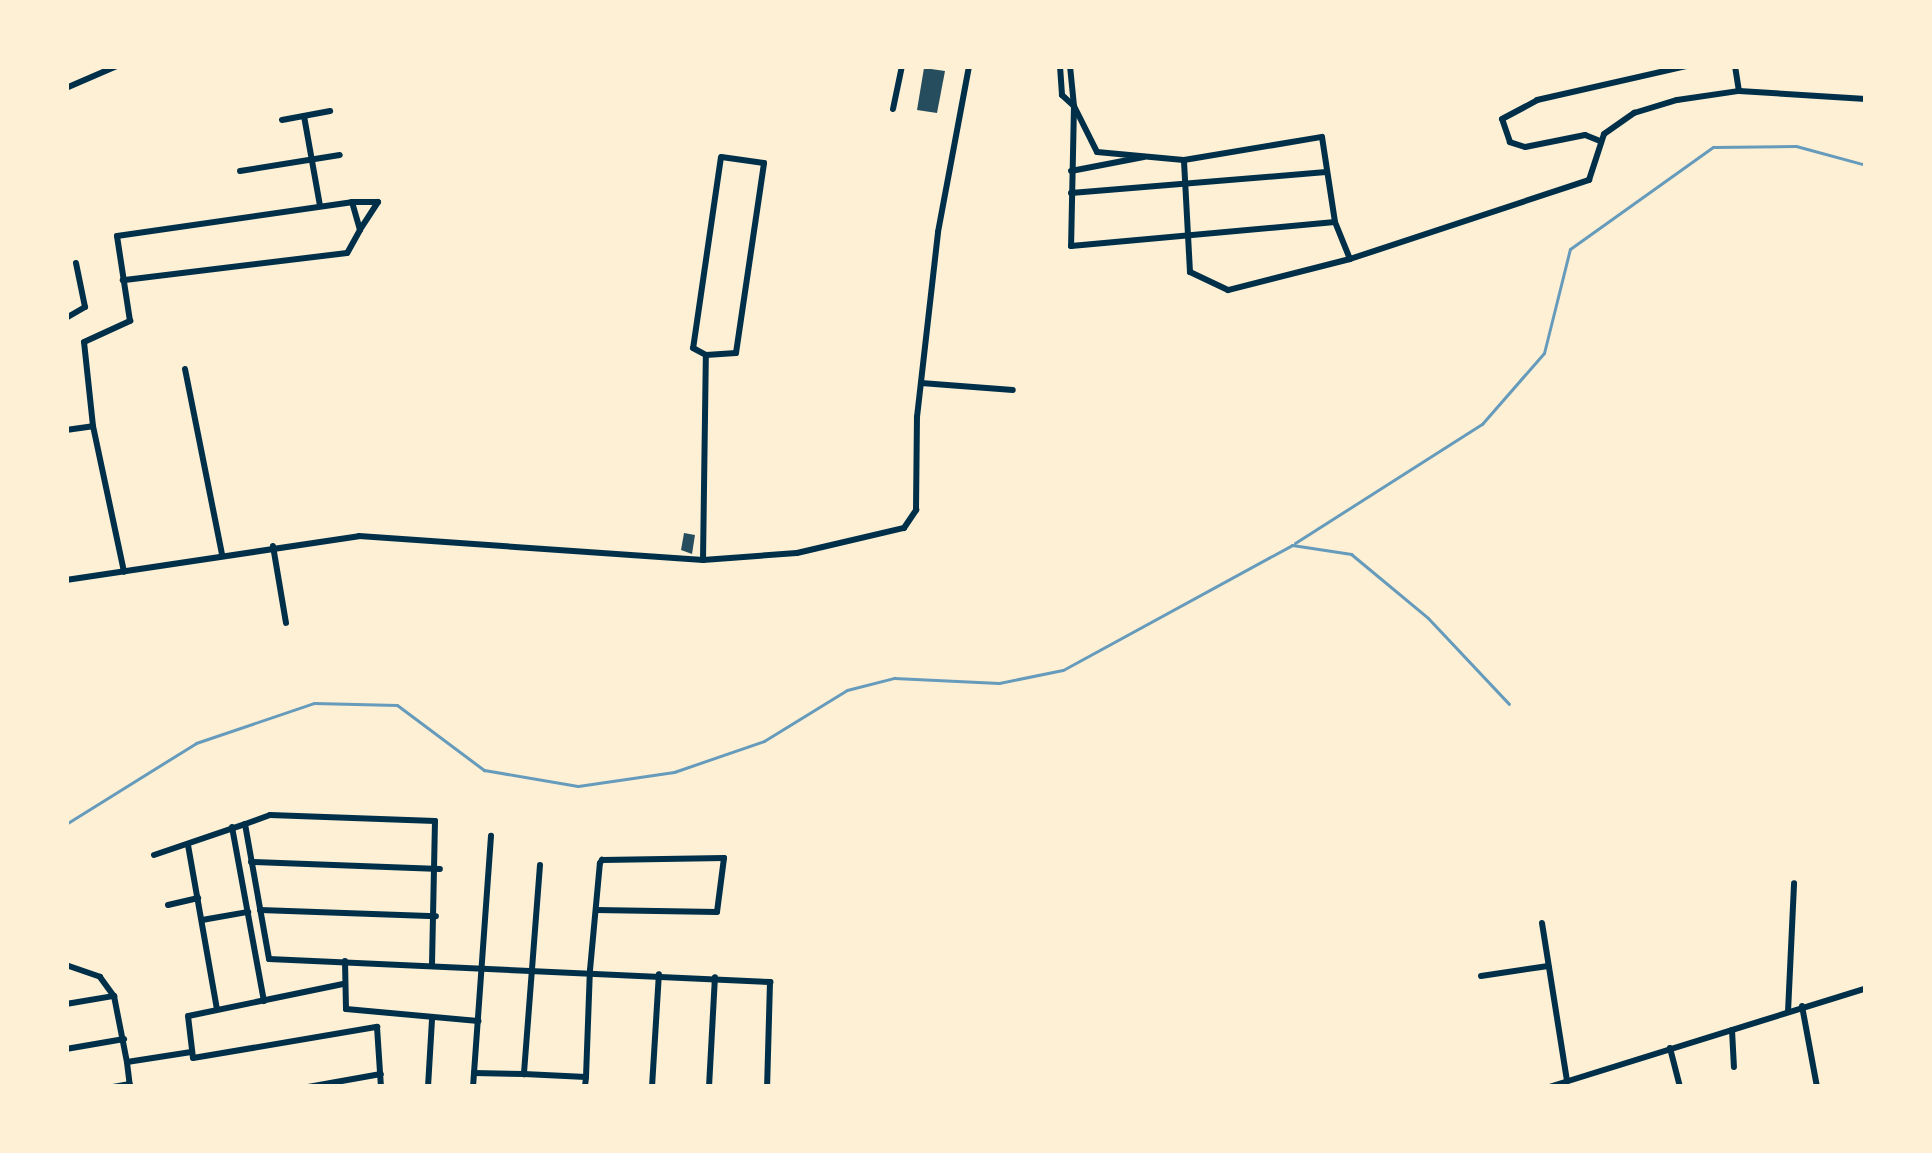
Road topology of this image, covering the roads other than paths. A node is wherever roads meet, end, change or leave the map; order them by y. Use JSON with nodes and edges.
{"nodes":[{"id":1,"x":117,"y":66,"type":"edge"},
{"id":2,"x":902,"y":66,"type":"edge"},
{"id":3,"x":969,"y":66,"type":"edge"},
{"id":4,"x":1060,"y":66,"type":"edge"},
{"id":5,"x":1070,"y":66,"type":"edge"},
{"id":6,"x":1687,"y":66,"type":"edge"},
{"id":7,"x":1735,"y":66,"type":"edge"},
{"id":8,"x":66,"y":88,"type":"edge"},
{"id":9,"x":1739,"y":91,"type":"junction"},
{"id":10,"x":1866,"y":99,"type":"edge"},
{"id":11,"x":1074,"y":106,"type":"junction"},
{"id":12,"x":893,"y":110,"type":"dead end"},
{"id":13,"x":330,"y":111,"type":"dead end"},
{"id":14,"x":304,"y":116,"type":"junction"},
{"id":15,"x":282,"y":120,"type":"dead end"},
{"id":16,"x":1600,"y":141,"type":"junction"},
{"id":17,"x":1097,"y":152,"type":"junction"},
{"id":18,"x":340,"y":155,"type":"dead end"},
{"id":19,"x":1150,"y":155,"type":"junction"},
{"id":20,"x":312,"y":160,"type":"junction"},
{"id":21,"x":1184,"y":160,"type":"junction"},
{"id":22,"x":1110,"y":166,"type":"junction"},
{"id":23,"x":240,"y":171,"type":"dead end"},
{"id":24,"x":1072,"y":171,"type":"junction"},
{"id":25,"x":1326,"y":172,"type":"junction"},
{"id":26,"x":1185,"y":183,"type":"junction"},
{"id":27,"x":1071,"y":193,"type":"junction"},
{"id":28,"x":352,"y":202,"type":"junction"},
{"id":29,"x":320,"y":206,"type":"junction"},
{"id":30,"x":1335,"y":222,"type":"junction"},
{"id":31,"x":360,"y":230,"type":"junction"},
{"id":32,"x":1191,"y":237,"type":"junction"},
{"id":33,"x":1349,"y":259,"type":"junction"},
{"id":34,"x":76,"y":263,"type":"dead end"},
{"id":35,"x":123,"y":280,"type":"junction"},
{"id":36,"x":66,"y":318,"type":"edge"},
{"id":37,"x":706,"y":356,"type":"junction"},
{"id":38,"x":185,"y":369,"type":"dead end"},
{"id":39,"x":921,"y":383,"type":"junction"},
{"id":40,"x":1013,"y":390,"type":"dead end"},
{"id":41,"x":93,"y":426,"type":"junction"},
{"id":42,"x":66,"y":430,"type":"edge"},
{"id":43,"x":273,"y":546,"type":"junction"},
{"id":44,"x":222,"y":555,"type":"junction"},
{"id":45,"x":704,"y":560,"type":"junction"},
{"id":46,"x":124,"y":572,"type":"junction"},
{"id":47,"x":66,"y":580,"type":"edge"},
{"id":48,"x":286,"y":623,"type":"dead end"},
{"id":49,"x":245,"y":824,"type":"junction"},
{"id":50,"x":232,"y":827,"type":"junction"},
{"id":51,"x":491,"y":836,"type":"dead end"},
{"id":52,"x":188,"y":845,"type":"junction"},
{"id":53,"x":154,"y":855,"type":"dead end"},
{"id":54,"x":251,"y":862,"type":"junction"},
{"id":55,"x":540,"y":865,"type":"dead end"},
{"id":56,"x":440,"y":869,"type":"junction"},
{"id":57,"x":1794,"y":883,"type":"dead end"},
{"id":58,"x":198,"y":898,"type":"junction"},
{"id":59,"x":168,"y":905,"type":"dead end"},
{"id":60,"x":260,"y":910,"type":"junction"},
{"id":61,"x":596,"y":910,"type":"junction"},
{"id":62,"x":248,"y":912,"type":"junction"},
{"id":63,"x":436,"y":916,"type":"junction"},
{"id":64,"x":202,"y":920,"type":"junction"},
{"id":65,"x":1542,"y":923,"type":"dead end"},
{"id":66,"x":346,"y":961,"type":"junction"},
{"id":67,"x":433,"y":964,"type":"junction"},
{"id":68,"x":66,"y":965,"type":"edge"},
{"id":69,"x":484,"y":966,"type":"junction"},
{"id":70,"x":1548,"y":966,"type":"junction"},
{"id":71,"x":533,"y":968,"type":"junction"},
{"id":72,"x":590,"y":970,"type":"junction"},
{"id":73,"x":659,"y":974,"type":"junction"},
{"id":74,"x":1480,"y":976,"type":"dead end"},
{"id":75,"x":715,"y":977,"type":"junction"},
{"id":76,"x":343,"y":984,"type":"junction"},
{"id":77,"x":1866,"y":988,"type":"edge"},
{"id":78,"x":114,"y":996,"type":"junction"},
{"id":79,"x":264,"y":1000,"type":"junction"},
{"id":80,"x":66,"y":1004,"type":"edge"},
{"id":81,"x":1802,"y":1006,"type":"junction"},
{"id":82,"x":217,"y":1009,"type":"junction"},
{"id":83,"x":346,"y":1009,"type":"junction"},
{"id":84,"x":1788,"y":1012,"type":"junction"},
{"id":85,"x":377,"y":1013,"type":"junction"},
{"id":86,"x":432,"y":1018,"type":"junction"},
{"id":87,"x":478,"y":1021,"type":"junction"},
{"id":88,"x":377,"y":1027,"type":"junction"},
{"id":89,"x":349,"y":1029,"type":"junction"},
{"id":90,"x":1732,"y":1030,"type":"junction"},
{"id":91,"x":124,"y":1039,"type":"junction"},
{"id":92,"x":1670,"y":1048,"type":"junction"},
{"id":93,"x":66,"y":1049,"type":"edge"},
{"id":94,"x":191,"y":1052,"type":"junction"},
{"id":95,"x":127,"y":1062,"type":"junction"},
{"id":96,"x":1734,"y":1067,"type":"dead end"},
{"id":97,"x":474,"y":1072,"type":"junction"},
{"id":98,"x":381,"y":1074,"type":"junction"},
{"id":99,"x":524,"y":1074,"type":"junction"},
{"id":100,"x":585,"y":1082,"type":"edge"},
{"id":101,"x":1567,"y":1082,"type":"junction"},
{"id":102,"x":130,"y":1085,"type":"edge"},
{"id":103,"x":113,"y":1087,"type":"edge"},
{"id":104,"x":308,"y":1087,"type":"edge"},
{"id":105,"x":381,"y":1087,"type":"edge"},
{"id":106,"x":428,"y":1087,"type":"edge"},
{"id":107,"x":473,"y":1087,"type":"edge"},
{"id":108,"x":652,"y":1087,"type":"edge"},
{"id":109,"x":710,"y":1087,"type":"edge"},
{"id":110,"x":767,"y":1087,"type":"edge"},
{"id":111,"x":1549,"y":1087,"type":"edge"},
{"id":112,"x":1680,"y":1087,"type":"edge"},
{"id":113,"x":1817,"y":1087,"type":"edge"}],
"edges":[{"from":1,"to":8,"type":"street"},
{"from":2,"to":12,"type":"street"},
{"from":3,"to":39,"type":"street"},
{"from":4,"to":11,"type":"street"},
{"from":5,"to":11,"type":"street"},
{"from":6,"to":16,"type":"street"},
{"from":7,"to":9,"type":"street"},
{"from":9,"to":10,"type":"street"},
{"from":9,"to":16,"type":"street"},
{"from":11,"to":17,"type":"street"},
{"from":11,"to":24,"type":"street"},
{"from":13,"to":14,"type":"street"},
{"from":14,"to":15,"type":"street"},
{"from":14,"to":20,"type":"street"},
{"from":16,"to":33,"type":"street"},
{"from":17,"to":19,"type":"street"},
{"from":17,"to":22,"type":"street"},
{"from":18,"to":20,"type":"street"},
{"from":19,"to":21,"type":"street"},
{"from":19,"to":22,"type":"street"},
{"from":20,"to":23,"type":"street"},
{"from":20,"to":29,"type":"street"},
{"from":21,"to":25,"type":"street"},
{"from":21,"to":26,"type":"street"},
{"from":22,"to":24,"type":"street"},
{"from":24,"to":27,"type":"street"},
{"from":25,"to":26,"type":"street"},
{"from":25,"to":30,"type":"street"},
{"from":26,"to":27,"type":"street"},
{"from":26,"to":32,"type":"street"},
{"from":27,"to":32,"type":"street"},
{"from":28,"to":29,"type":"street"},
{"from":28,"to":31,"type":"street"},
{"from":28,"to":31,"type":"street"},
{"from":29,"to":35,"type":"street"},
{"from":30,"to":32,"type":"street"},
{"from":30,"to":33,"type":"street"},
{"from":31,"to":35,"type":"street"},
{"from":32,"to":33,"type":"street"},
{"from":34,"to":36,"type":"street"},
{"from":35,"to":41,"type":"street"},
{"from":37,"to":37,"type":"street"},
{"from":37,"to":45,"type":"street"},
{"from":38,"to":44,"type":"street"},
{"from":39,"to":40,"type":"street"},
{"from":39,"to":45,"type":"street"},
{"from":41,"to":42,"type":"street"},
{"from":41,"to":46,"type":"street"},
{"from":43,"to":44,"type":"street"},
{"from":43,"to":45,"type":"street"},
{"from":43,"to":48,"type":"street"},
{"from":44,"to":46,"type":"street"},
{"from":46,"to":47,"type":"street"},
{"from":49,"to":50,"type":"street"},
{"from":49,"to":54,"type":"street"},
{"from":49,"to":56,"type":"street"},
{"from":50,"to":52,"type":"street"},
{"from":50,"to":62,"type":"street"},
{"from":51,"to":69,"type":"street"},
{"from":52,"to":53,"type":"street"},
{"from":52,"to":58,"type":"street"},
{"from":54,"to":56,"type":"street"},
{"from":54,"to":60,"type":"street"},
{"from":55,"to":71,"type":"street"},
{"from":56,"to":63,"type":"street"},
{"from":57,"to":84,"type":"street"},
{"from":58,"to":59,"type":"street"},
{"from":58,"to":64,"type":"street"},
{"from":60,"to":63,"type":"street"},
{"from":60,"to":66,"type":"street"},
{"from":61,"to":61,"type":"street"},
{"from":61,"to":72,"type":"street"},
{"from":62,"to":64,"type":"street"},
{"from":62,"to":79,"type":"street"},
{"from":63,"to":67,"type":"street"},
{"from":64,"to":82,"type":"street"},
{"from":65,"to":70,"type":"street"},
{"from":66,"to":67,"type":"street"},
{"from":66,"to":76,"type":"street"},
{"from":67,"to":69,"type":"street"},
{"from":68,"to":78,"type":"street"},
{"from":69,"to":71,"type":"street"},
{"from":69,"to":87,"type":"street"},
{"from":70,"to":74,"type":"street"},
{"from":70,"to":101,"type":"street"},
{"from":71,"to":72,"type":"street"},
{"from":71,"to":99,"type":"street"},
{"from":72,"to":73,"type":"street"},
{"from":72,"to":100,"type":"street"},
{"from":73,"to":75,"type":"street"},
{"from":73,"to":108,"type":"street"},
{"from":75,"to":109,"type":"street"},
{"from":75,"to":110,"type":"street"},
{"from":76,"to":79,"type":"street"},
{"from":76,"to":83,"type":"street"},
{"from":77,"to":81,"type":"street"},
{"from":78,"to":80,"type":"street"},
{"from":78,"to":91,"type":"street"},
{"from":79,"to":82,"type":"street"},
{"from":81,"to":84,"type":"street"},
{"from":81,"to":113,"type":"street"},
{"from":82,"to":94,"type":"street"},
{"from":83,"to":85,"type":"street"},
{"from":83,"to":89,"type":"street"},
{"from":84,"to":90,"type":"street"},
{"from":85,"to":86,"type":"street"},
{"from":85,"to":88,"type":"street"},
{"from":86,"to":87,"type":"street"},
{"from":86,"to":106,"type":"street"},
{"from":87,"to":97,"type":"street"},
{"from":88,"to":89,"type":"street"},
{"from":88,"to":98,"type":"street"},
{"from":89,"to":94,"type":"street"},
{"from":90,"to":92,"type":"street"},
{"from":90,"to":96,"type":"street"},
{"from":91,"to":93,"type":"street"},
{"from":91,"to":95,"type":"street"},
{"from":92,"to":101,"type":"street"},
{"from":92,"to":112,"type":"street"},
{"from":94,"to":95,"type":"street"},
{"from":95,"to":102,"type":"street"},
{"from":97,"to":99,"type":"street"},
{"from":97,"to":107,"type":"street"},
{"from":98,"to":104,"type":"street"},
{"from":98,"to":105,"type":"street"},
{"from":99,"to":100,"type":"street"},
{"from":101,"to":111,"type":"street"},
{"from":102,"to":103,"type":"street"}]}
